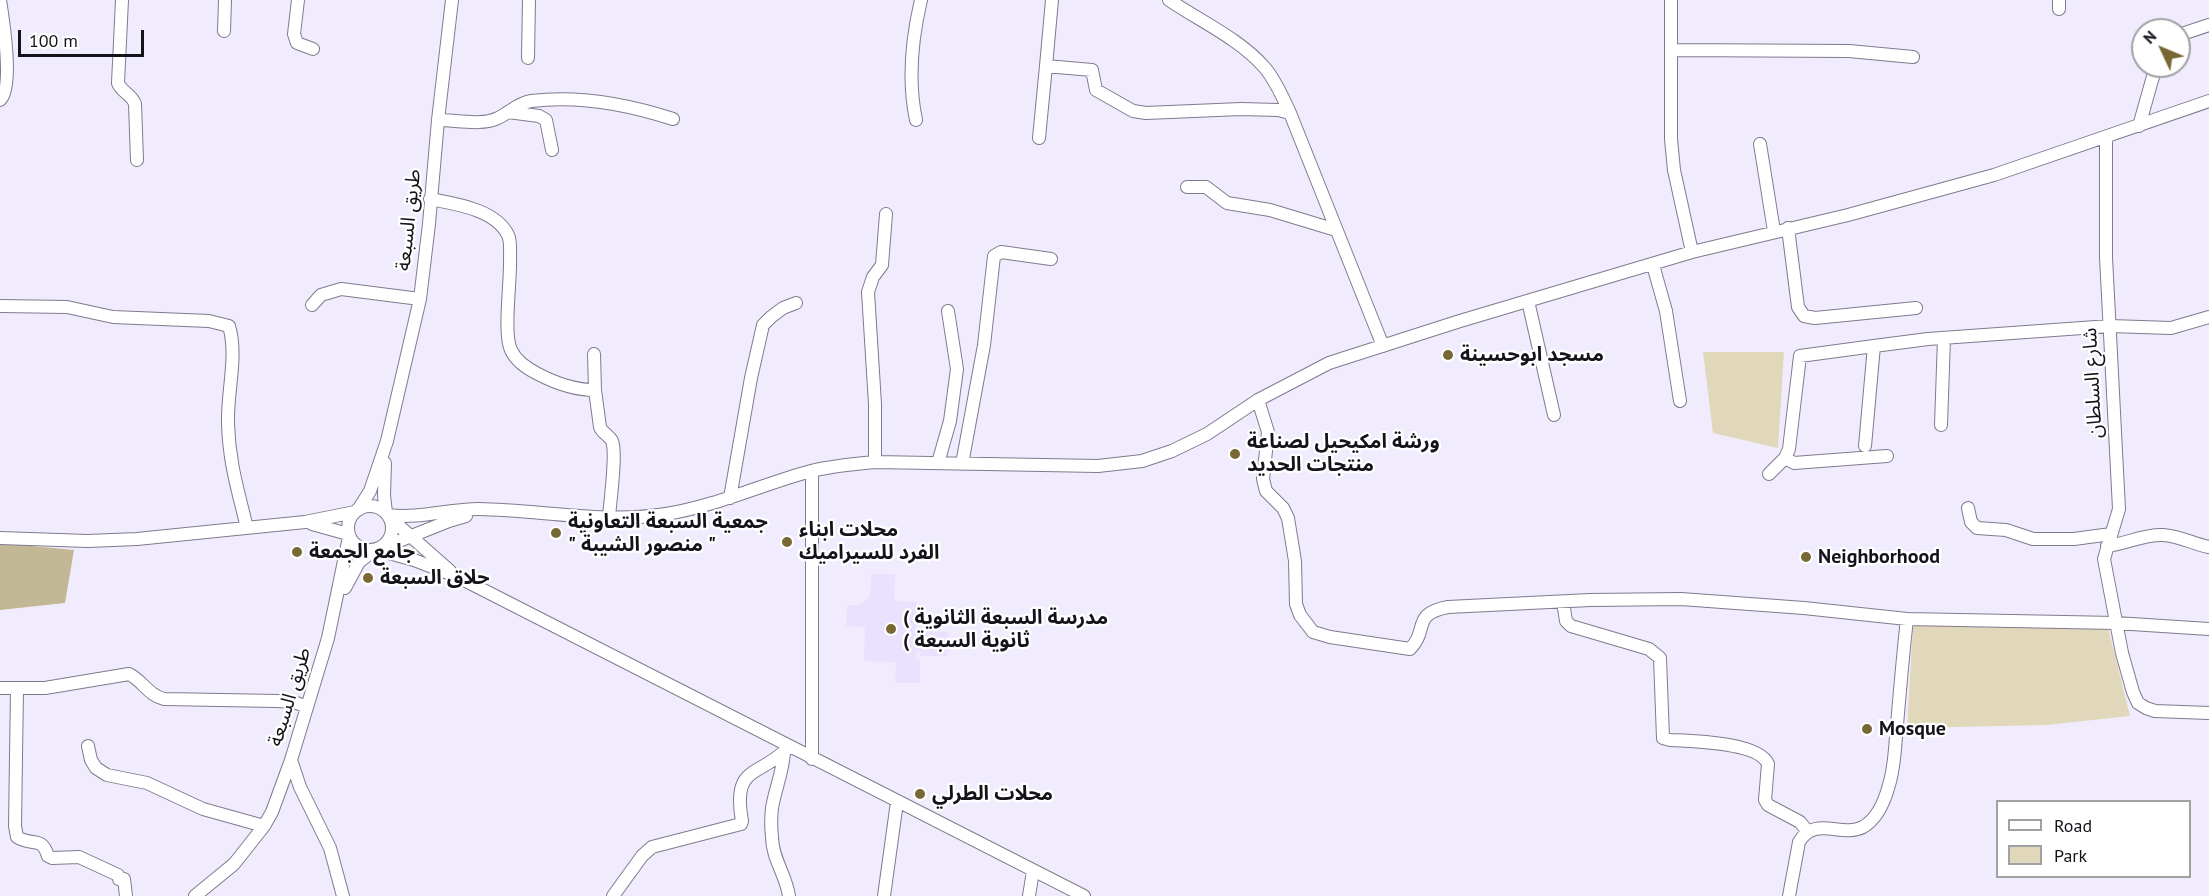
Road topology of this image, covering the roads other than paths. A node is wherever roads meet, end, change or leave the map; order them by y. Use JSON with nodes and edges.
{"nodes":[{"id":1,"x":0,"y":0,"type":"edge"},
{"id":2,"x":122,"y":0,"type":"edge"},
{"id":3,"x":225,"y":0,"type":"edge"},
{"id":4,"x":298,"y":0,"type":"edge"},
{"id":5,"x":452,"y":0,"type":"edge"},
{"id":6,"x":529,"y":0,"type":"edge"},
{"id":7,"x":921,"y":0,"type":"edge"},
{"id":8,"x":1052,"y":0,"type":"edge"},
{"id":9,"x":1169,"y":0,"type":"edge"},
{"id":10,"x":1671,"y":0,"type":"edge"},
{"id":11,"x":2209,"y":25,"type":"edge"},
{"id":12,"x":224,"y":31,"type":"dead end"},
{"id":13,"x":2191,"y":32,"type":"edge"},
{"id":14,"x":314,"y":50,"type":"dead end"},
{"id":15,"x":1672,"y":50,"type":"junction"},
{"id":16,"x":1913,"y":57,"type":"dead end"},
{"id":17,"x":528,"y":58,"type":"dead end"},
{"id":18,"x":1046,"y":66,"type":"junction"},
{"id":19,"x":2153,"y":78,"type":"edge"},
{"id":20,"x":0,"y":100,"type":"edge"},
{"id":21,"x":2209,"y":101,"type":"edge"},
{"id":22,"x":508,"y":112,"type":"junction"},
{"id":23,"x":1290,"y":113,"type":"junction"},
{"id":24,"x":673,"y":119,"type":"dead end"},
{"id":25,"x":438,"y":120,"type":"junction"},
{"id":26,"x":916,"y":120,"type":"dead end"},
{"id":27,"x":2139,"y":126,"type":"junction"},
{"id":28,"x":2106,"y":137,"type":"junction"},
{"id":29,"x":1039,"y":138,"type":"dead end"},
{"id":30,"x":1760,"y":144,"type":"dead end"},
{"id":31,"x":552,"y":150,"type":"dead end"},
{"id":32,"x":137,"y":160,"type":"dead end"},
{"id":33,"x":1187,"y":187,"type":"dead end"},
{"id":34,"x":430,"y":199,"type":"junction"},
{"id":35,"x":886,"y":214,"type":"dead end"},
{"id":36,"x":1788,"y":228,"type":"junction"},
{"id":37,"x":1336,"y":230,"type":"junction"},
{"id":38,"x":1774,"y":231,"type":"junction"},
{"id":39,"x":1692,"y":252,"type":"junction"},
{"id":40,"x":1051,"y":259,"type":"dead end"},
{"id":41,"x":1653,"y":265,"type":"junction"},
{"id":42,"x":420,"y":299,"type":"junction"},
{"id":43,"x":1528,"y":301,"type":"junction"},
{"id":44,"x":796,"y":303,"type":"dead end"},
{"id":45,"x":312,"y":305,"type":"dead end"},
{"id":46,"x":0,"y":306,"type":"edge"},
{"id":47,"x":1916,"y":308,"type":"dead end"},
{"id":48,"x":948,"y":311,"type":"dead end"},
{"id":49,"x":2209,"y":317,"type":"edge"},
{"id":50,"x":2110,"y":326,"type":"junction"},
{"id":51,"x":1944,"y":338,"type":"junction"},
{"id":52,"x":1383,"y":346,"type":"junction"},
{"id":53,"x":1874,"y":346,"type":"junction"},
{"id":54,"x":594,"y":354,"type":"dead end"},
{"id":55,"x":596,"y":390,"type":"junction"},
{"id":56,"x":1258,"y":400,"type":"junction"},
{"id":57,"x":1680,"y":401,"type":"dead end"},
{"id":58,"x":1554,"y":416,"type":"dead end"},
{"id":59,"x":1941,"y":425,"type":"dead end"},
{"id":60,"x":387,"y":441,"type":"junction"},
{"id":61,"x":1865,"y":446,"type":"dead end"},
{"id":62,"x":1887,"y":456,"type":"dead end"},
{"id":63,"x":1785,"y":458,"type":"junction"},
{"id":64,"x":875,"y":462,"type":"junction"},
{"id":65,"x":938,"y":463,"type":"junction"},
{"id":66,"x":962,"y":464,"type":"junction"},
{"id":67,"x":812,"y":471,"type":"junction"},
{"id":68,"x":1769,"y":474,"type":"dead end"},
{"id":69,"x":730,"y":498,"type":"junction"},
{"id":70,"x":1968,"y":508,"type":"dead end"},
{"id":71,"x":490,"y":509,"type":"junction"},
{"id":72,"x":356,"y":511,"type":"junction"},
{"id":73,"x":388,"y":515,"type":"junction"},
{"id":74,"x":609,"y":517,"type":"junction"},
{"id":75,"x":305,"y":522,"type":"junction"},
{"id":76,"x":247,"y":528,"type":"junction"},
{"id":77,"x":349,"y":536,"type":"junction"},
{"id":78,"x":411,"y":536,"type":"junction"},
{"id":79,"x":0,"y":538,"type":"edge"},
{"id":80,"x":2109,"y":540,"type":"junction"},
{"id":81,"x":2209,"y":547,"type":"edge"},
{"id":82,"x":377,"y":549,"type":"junction"},
{"id":83,"x":458,"y":577,"type":"junction"},
{"id":84,"x":1563,"y":602,"type":"junction"},
{"id":85,"x":336,"y":609,"type":"junction"},
{"id":86,"x":1907,"y":619,"type":"junction"},
{"id":87,"x":2116,"y":623,"type":"junction"},
{"id":88,"x":2209,"y":629,"type":"edge"},
{"id":89,"x":0,"y":688,"type":"edge"},
{"id":90,"x":17,"y":689,"type":"junction"},
{"id":91,"x":307,"y":707,"type":"junction"},
{"id":92,"x":2209,"y":713,"type":"edge"},
{"id":93,"x":88,"y":746,"type":"dead end"},
{"id":94,"x":786,"y":750,"type":"junction"},
{"id":95,"x":812,"y":759,"type":"junction"},
{"id":96,"x":291,"y":760,"type":"junction"},
{"id":97,"x":897,"y":802,"type":"junction"},
{"id":98,"x":264,"y":826,"type":"junction"},
{"id":99,"x":1808,"y":832,"type":"junction"},
{"id":100,"x":1033,"y":871,"type":"junction"},
{"id":101,"x":126,"y":896,"type":"edge"},
{"id":102,"x":195,"y":896,"type":"edge"},
{"id":103,"x":343,"y":896,"type":"edge"},
{"id":104,"x":613,"y":896,"type":"edge"},
{"id":105,"x":789,"y":896,"type":"edge"},
{"id":106,"x":884,"y":896,"type":"edge"},
{"id":107,"x":1029,"y":896,"type":"edge"},
{"id":108,"x":1084,"y":896,"type":"edge"},
{"id":109,"x":1789,"y":896,"type":"edge"}],
"edges":[{"from":1,"to":20,"type":"street"},
{"from":2,"to":32,"type":"street"},
{"from":3,"to":12,"type":"street"},
{"from":4,"to":14,"type":"street"},
{"from":5,"to":25,"type":"street","name":"طريق السبعة"},
{"from":6,"to":17,"type":"street"},
{"from":7,"to":26,"type":"street"},
{"from":8,"to":18,"type":"street"},
{"from":9,"to":23,"type":"street"},
{"from":10,"to":15,"type":"street"},
{"from":11,"to":13,"type":"street"},
{"from":15,"to":16,"type":"street"},
{"from":15,"to":39,"type":"street"},
{"from":18,"to":23,"type":"street"},
{"from":18,"to":29,"type":"street"},
{"from":19,"to":27,"type":"street"},
{"from":21,"to":27,"type":"street"},
{"from":22,"to":24,"type":"street"},
{"from":22,"to":25,"type":"street"},
{"from":22,"to":31,"type":"street"},
{"from":23,"to":37,"type":"street"},
{"from":25,"to":34,"type":"street","name":"طريق السبعة"},
{"from":27,"to":28,"type":"street"},
{"from":28,"to":36,"type":"street"},
{"from":28,"to":50,"type":"street","name":"شارع السلطان"},
{"from":30,"to":38,"type":"street"},
{"from":33,"to":37,"type":"street"},
{"from":34,"to":42,"type":"street","name":"طريق السبعة"},
{"from":34,"to":55,"type":"street"},
{"from":35,"to":64,"type":"street"},
{"from":36,"to":38,"type":"street"},
{"from":36,"to":47,"type":"street"},
{"from":37,"to":52,"type":"street"},
{"from":38,"to":39,"type":"street"},
{"from":39,"to":41,"type":"street"},
{"from":40,"to":66,"type":"street"},
{"from":41,"to":43,"type":"street"},
{"from":41,"to":57,"type":"street"},
{"from":42,"to":45,"type":"street"},
{"from":42,"to":60,"type":"street","name":"طريق السبعة"},
{"from":43,"to":52,"type":"street"},
{"from":43,"to":58,"type":"street"},
{"from":44,"to":69,"type":"street"},
{"from":46,"to":76,"type":"street"},
{"from":48,"to":65,"type":"street"},
{"from":49,"to":50,"type":"street"},
{"from":50,"to":51,"type":"street"},
{"from":50,"to":80,"type":"street","name":"شارع السلطان"},
{"from":51,"to":53,"type":"street"},
{"from":51,"to":59,"type":"street"},
{"from":52,"to":56,"type":"street"},
{"from":53,"to":61,"type":"street"},
{"from":53,"to":63,"type":"street"},
{"from":54,"to":55,"type":"street"},
{"from":55,"to":74,"type":"street"},
{"from":56,"to":66,"type":"street"},
{"from":56,"to":84,"type":"street"},
{"from":60,"to":72,"type":"street"},
{"from":60,"to":73,"type":"street"},
{"from":62,"to":63,"type":"street"},
{"from":63,"to":68,"type":"street"},
{"from":64,"to":65,"type":"street"},
{"from":64,"to":67,"type":"street"},
{"from":65,"to":66,"type":"street"},
{"from":67,"to":69,"type":"street"},
{"from":67,"to":95,"type":"street"},
{"from":69,"to":74,"type":"street"},
{"from":70,"to":80,"type":"street"},
{"from":71,"to":73,"type":"street"},
{"from":71,"to":74,"type":"street"},
{"from":71,"to":78,"type":"street"},
{"from":72,"to":73,"type":"street"},
{"from":72,"to":75,"type":"street"},
{"from":72,"to":77,"type":"street"},
{"from":73,"to":78,"type":"street"},
{"from":73,"to":82,"type":"street"},
{"from":75,"to":76,"type":"street"},
{"from":75,"to":77,"type":"street"},
{"from":76,"to":79,"type":"street"},
{"from":77,"to":82,"type":"street"},
{"from":77,"to":85,"type":"street","name":"طريق السبعة"},
{"from":78,"to":82,"type":"street"},
{"from":78,"to":83,"type":"street"},
{"from":80,"to":81,"type":"street"},
{"from":80,"to":87,"type":"street","name":"شارع السلطان"},
{"from":82,"to":83,"type":"street"},
{"from":82,"to":85,"type":"street","name":"طريق السبعة"},
{"from":83,"to":94,"type":"street"},
{"from":84,"to":86,"type":"street"},
{"from":84,"to":99,"type":"street"},
{"from":85,"to":91,"type":"street","name":"طريق السبعة"},
{"from":86,"to":87,"type":"street"},
{"from":86,"to":99,"type":"street"},
{"from":87,"to":88,"type":"street"},
{"from":87,"to":92,"type":"street","name":"شارع السلطان"},
{"from":89,"to":90,"type":"street"},
{"from":90,"to":91,"type":"street"},
{"from":90,"to":101,"type":"street"},
{"from":91,"to":96,"type":"street","name":"طريق السبعة"},
{"from":93,"to":98,"type":"street"},
{"from":94,"to":95,"type":"street"},
{"from":94,"to":104,"type":"street"},
{"from":94,"to":105,"type":"street"},
{"from":95,"to":97,"type":"street"},
{"from":96,"to":98,"type":"street"},
{"from":96,"to":103,"type":"street","name":"طريق السبعة"},
{"from":97,"to":100,"type":"street"},
{"from":97,"to":106,"type":"street"},
{"from":98,"to":102,"type":"street"},
{"from":99,"to":109,"type":"street"},
{"from":100,"to":107,"type":"street"},
{"from":100,"to":108,"type":"street"}]}
